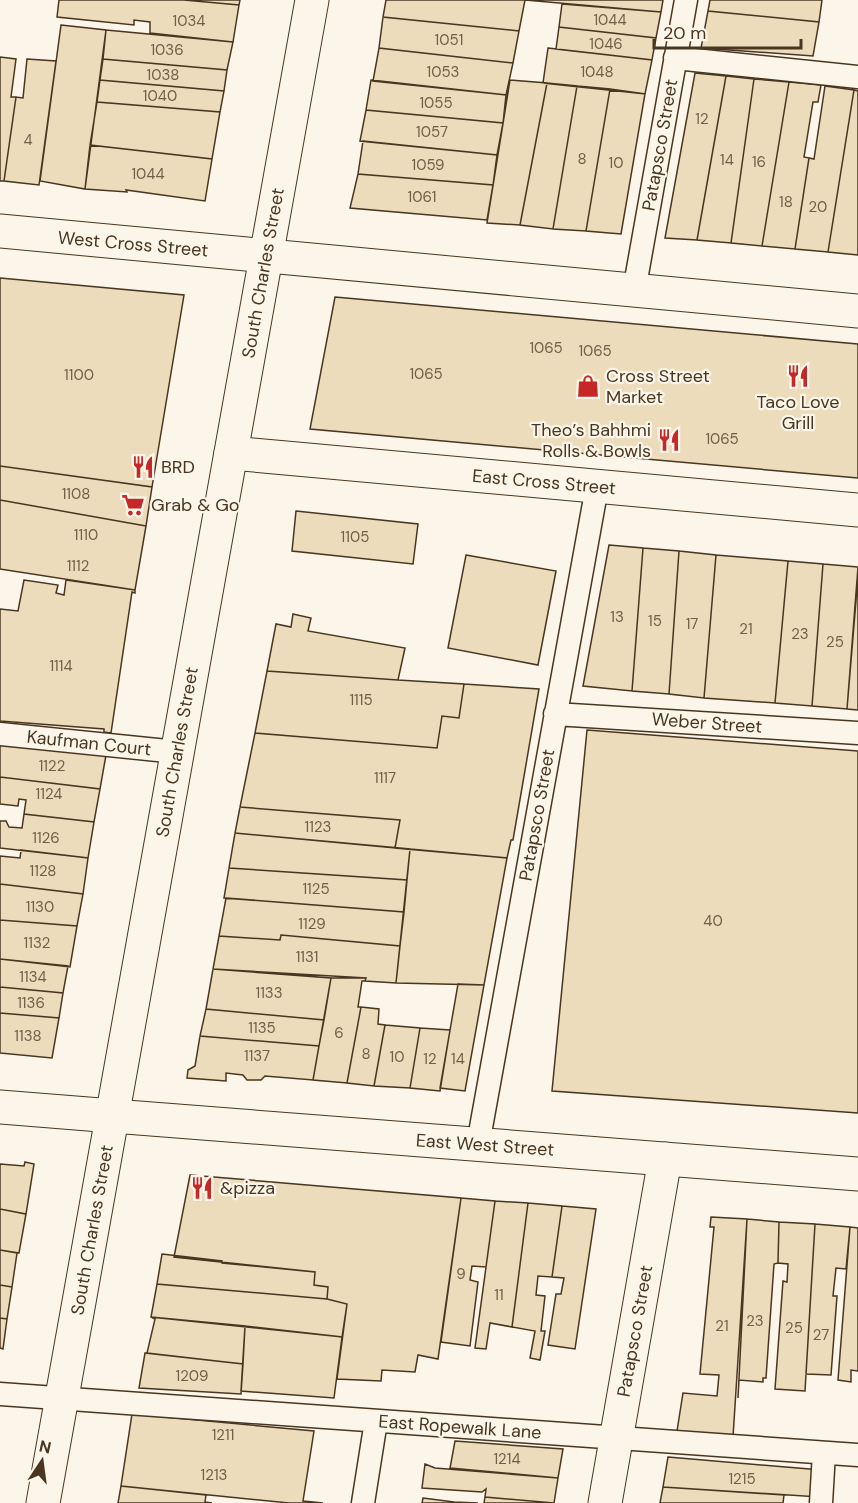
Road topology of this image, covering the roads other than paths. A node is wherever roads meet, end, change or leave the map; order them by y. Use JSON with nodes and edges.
{"nodes":[{"id":1,"x":312,"y":0,"type":"edge"},
{"id":2,"x":686,"y":0,"type":"edge"},
{"id":3,"x":675,"y":58,"type":"junction"},
{"id":4,"x":858,"y":77,"type":"edge"},
{"id":5,"x":0,"y":231,"type":"edge"},
{"id":6,"x":266,"y":258,"type":"junction"},
{"id":7,"x":633,"y":291,"type":"junction"},
{"id":8,"x":858,"y":311,"type":"edge"},
{"id":9,"x":231,"y":453,"type":"junction"},
{"id":10,"x":597,"y":487,"type":"junction"},
{"id":11,"x":858,"y":510,"type":"edge"},
{"id":12,"x":555,"y":714,"type":"junction"},
{"id":13,"x":858,"y":733,"type":"edge"},
{"id":14,"x":0,"y":734,"type":"edge"},
{"id":15,"x":177,"y":752,"type":"junction"},
{"id":16,"x":0,"y":1107,"type":"edge"},
{"id":17,"x":113,"y":1116,"type":"junction"},
{"id":18,"x":478,"y":1144,"type":"junction"},
{"id":19,"x":665,"y":1159,"type":"junction"},
{"id":20,"x":858,"y":1174,"type":"edge"},
{"id":21,"x":0,"y":1394,"type":"edge"},
{"id":22,"x":61,"y":1399,"type":"junction"},
{"id":23,"x":376,"y":1421,"type":"junction"},
{"id":24,"x":617,"y":1438,"type":"junction"},
{"id":25,"x":824,"y":1453,"type":"junction"},
{"id":26,"x":858,"y":1455,"type":"edge"},
{"id":27,"x":43,"y":1503,"type":"edge"},
{"id":28,"x":363,"y":1503,"type":"edge"},
{"id":29,"x":606,"y":1503,"type":"edge"},
{"id":30,"x":821,"y":1503,"type":"edge"}],
"edges":[{"from":1,"to":6,"type":"street","name":"South Charles Street"},
{"from":2,"to":3,"type":"lane","name":"Patapsco Street"},
{"from":3,"to":4,"type":"lane"},
{"from":3,"to":7,"type":"lane","name":"Patapsco Street"},
{"from":5,"to":6,"type":"street","name":"West Cross Street"},
{"from":6,"to":7,"type":"street"},
{"from":6,"to":9,"type":"street","name":"South Charles Street"},
{"from":7,"to":8,"type":"street"},
{"from":9,"to":10,"type":"street","name":"East Cross Street"},
{"from":9,"to":15,"type":"street","name":"South Charles Street"},
{"from":10,"to":11,"type":"street","name":"East Cross Street"},
{"from":10,"to":12,"type":"lane","name":"Patapsco Street"},
{"from":12,"to":13,"type":"lane","name":"Weber Street"},
{"from":12,"to":18,"type":"lane","name":"Patapsco Street"},
{"from":14,"to":15,"type":"lane","name":"Kaufman Court"},
{"from":15,"to":17,"type":"street","name":"South Charles Street"},
{"from":16,"to":17,"type":"street","name":"East West Street"},
{"from":17,"to":18,"type":"street","name":"East West Street"},
{"from":17,"to":22,"type":"street","name":"South Charles Street"},
{"from":18,"to":19,"type":"street","name":"East West Street"},
{"from":19,"to":20,"type":"street","name":"East West Street"},
{"from":19,"to":24,"type":"street","name":"Patapsco Street"},
{"from":21,"to":22,"type":"lane","name":"East Ropewalk Lane"},
{"from":22,"to":23,"type":"lane","name":"East Ropewalk Lane"},
{"from":22,"to":27,"type":"street","name":"South Charles Street"},
{"from":23,"to":24,"type":"lane","name":"East Ropewalk Lane"},
{"from":23,"to":28,"type":"lane"},
{"from":24,"to":25,"type":"lane","name":"East Ropewalk Lane"},
{"from":24,"to":29,"type":"street","name":"Patapsco Street"},
{"from":25,"to":26,"type":"lane","name":"East Ropewalk Lane"},
{"from":25,"to":30,"type":"lane"}]}
